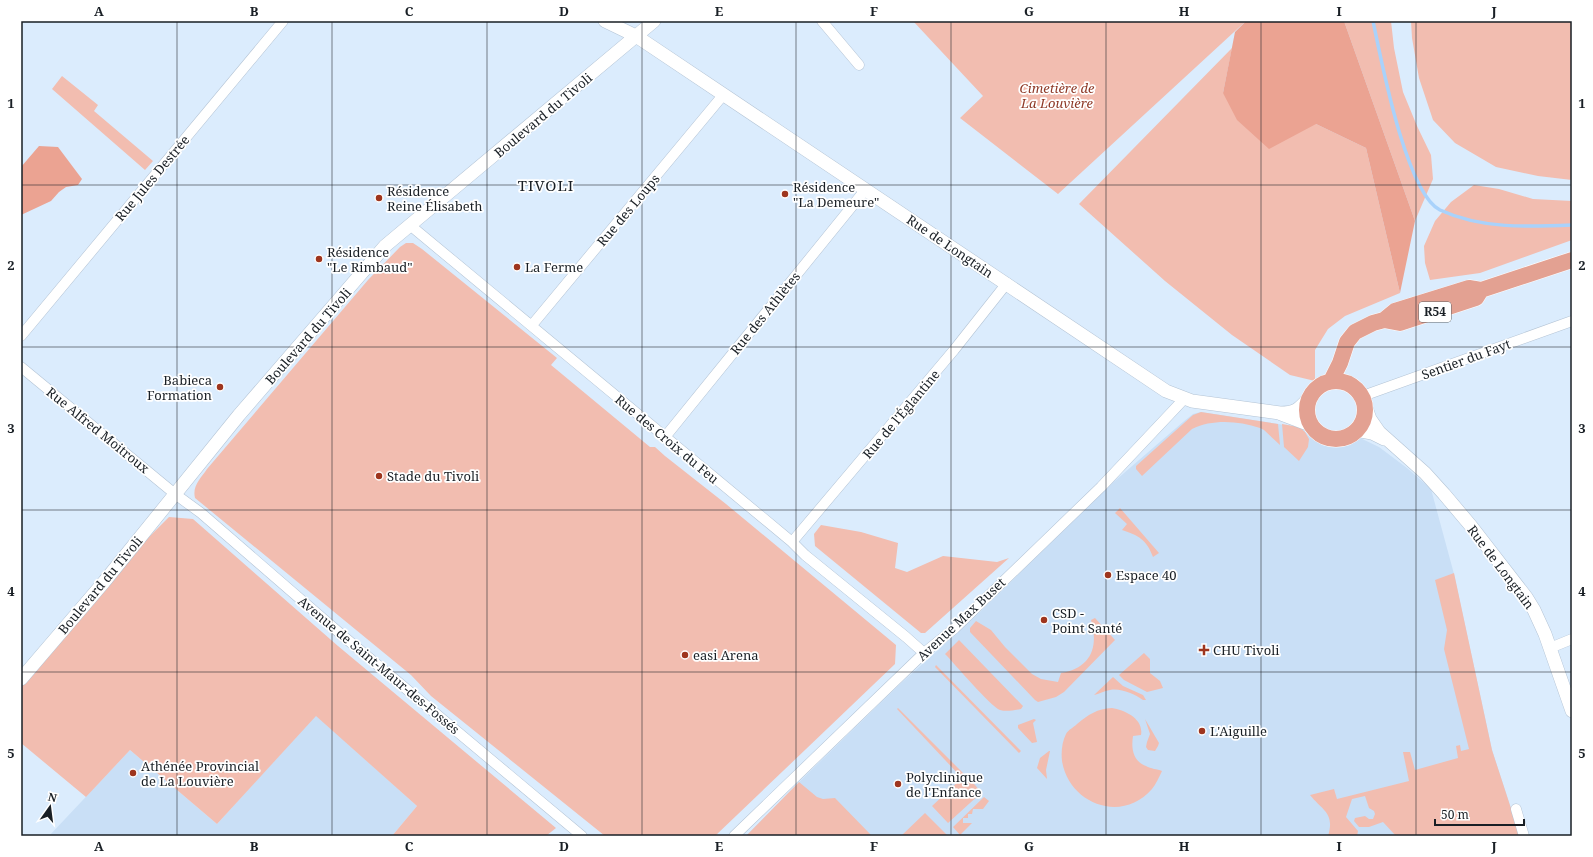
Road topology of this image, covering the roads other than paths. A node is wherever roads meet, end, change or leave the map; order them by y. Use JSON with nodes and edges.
{"nodes":[{"id":1,"x":283,"y":21,"type":"edge"},
{"id":2,"x":605,"y":21,"type":"edge"},
{"id":3,"x":654,"y":21,"type":"edge"},
{"id":4,"x":822,"y":21,"type":"edge"},
{"id":5,"x":636,"y":36,"type":"junction"},
{"id":6,"x":859,"y":65,"type":"dead end"},
{"id":7,"x":724,"y":94,"type":"junction"},
{"id":8,"x":866,"y":189,"type":"junction"},
{"id":9,"x":411,"y":226,"type":"junction"},
{"id":10,"x":1572,"y":260,"type":"edge"},
{"id":11,"x":1007,"y":284,"type":"junction"},
{"id":12,"x":1572,"y":321,"type":"edge"},
{"id":13,"x":532,"y":326,"type":"junction"},
{"id":14,"x":21,"y":336,"type":"edge"},
{"id":15,"x":1340,"y":363,"type":"junction"},
{"id":16,"x":21,"y":367,"type":"edge"},
{"id":17,"x":1331,"y":381,"type":"junction"},
{"id":18,"x":1347,"y":384,"type":"junction"},
{"id":19,"x":1309,"y":398,"type":"junction"},
{"id":20,"x":1184,"y":399,"type":"junction"},
{"id":21,"x":1362,"y":399,"type":"junction"},
{"id":22,"x":1280,"y":414,"type":"junction"},
{"id":23,"x":1310,"y":425,"type":"junction"},
{"id":24,"x":1356,"y":430,"type":"junction"},
{"id":25,"x":664,"y":437,"type":"junction"},
{"id":26,"x":1395,"y":446,"type":"junction"},
{"id":27,"x":175,"y":494,"type":"junction"},
{"id":28,"x":792,"y":542,"type":"junction"},
{"id":29,"x":1572,"y":639,"type":"edge"},
{"id":30,"x":1550,"y":648,"type":"junction"},
{"id":31,"x":924,"y":653,"type":"junction"},
{"id":32,"x":21,"y":679,"type":"edge"},
{"id":33,"x":1572,"y":711,"type":"edge"},
{"id":34,"x":1516,"y":809,"type":"dead end"},
{"id":35,"x":582,"y":836,"type":"edge"},
{"id":36,"x":734,"y":836,"type":"edge"},
{"id":37,"x":1524,"y":836,"type":"edge"}],
"edges":[{"from":1,"to":14,"type":"street","name":"Rue Jules Destrée"},
{"from":2,"to":5,"type":"street","name":"Rue de Longtain"},
{"from":3,"to":5,"type":"street","name":"Boulevard du Tivoli"},
{"from":4,"to":6,"type":"street"},
{"from":5,"to":7,"type":"street","name":"Rue de Longtain"},
{"from":5,"to":9,"type":"street","name":"Boulevard du Tivoli"},
{"from":7,"to":8,"type":"street","name":"Rue de Longtain"},
{"from":7,"to":13,"type":"street","name":"Rue des Loups"},
{"from":8,"to":11,"type":"street","name":"Rue de Longtain"},
{"from":8,"to":25,"type":"street","name":"Rue des Athlètes"},
{"from":9,"to":13,"type":"street","name":"Rue des Croix du Feu"},
{"from":9,"to":27,"type":"street","name":"Boulevard du Tivoli"},
{"from":10,"to":15,"type":"main road","number":"R54"},
{"from":11,"to":20,"type":"street","name":"Rue de Longtain"},
{"from":11,"to":28,"type":"street","name":"Rue de l'Églantine"},
{"from":12,"to":21,"type":"street","name":"Sentier du Fayt"},
{"from":13,"to":25,"type":"street","name":"Rue des Croix du Feu"},
{"from":15,"to":17,"type":"main road","number":"R54"},
{"from":15,"to":18,"type":"main road"},
{"from":16,"to":27,"type":"street","name":"Rue Alfred Moitroux"},
{"from":17,"to":18,"type":"main road"},
{"from":17,"to":19,"type":"main road"},
{"from":18,"to":21,"type":"main road"},
{"from":19,"to":22,"type":"street","name":"Rue de Longtain"},
{"from":19,"to":23,"type":"main road"},
{"from":20,"to":22,"type":"street","name":"Rue de Longtain"},
{"from":20,"to":31,"type":"street","name":"Avenue Max Buset"},
{"from":21,"to":24,"type":"main road"},
{"from":21,"to":26,"type":"street","name":"Rue de Longtain"},
{"from":22,"to":23,"type":"street","name":"Rue de Longtain"},
{"from":23,"to":24,"type":"main road"},
{"from":24,"to":26,"type":"street","name":"Rue de Longtain"},
{"from":25,"to":28,"type":"street","name":"Rue des Croix du Feu"},
{"from":26,"to":30,"type":"street","name":"Rue de Longtain"},
{"from":27,"to":32,"type":"street","name":"Boulevard du Tivoli"},
{"from":27,"to":35,"type":"street","name":"Avenue de Saint-Maur-des-Fossés"},
{"from":28,"to":31,"type":"street","name":"Rue des Croix du Feu"},
{"from":29,"to":30,"type":"street"},
{"from":30,"to":33,"type":"street","name":"Rue de Longtain"},
{"from":31,"to":36,"type":"street","name":"Avenue Max Buset"},
{"from":34,"to":37,"type":"street"}]}
